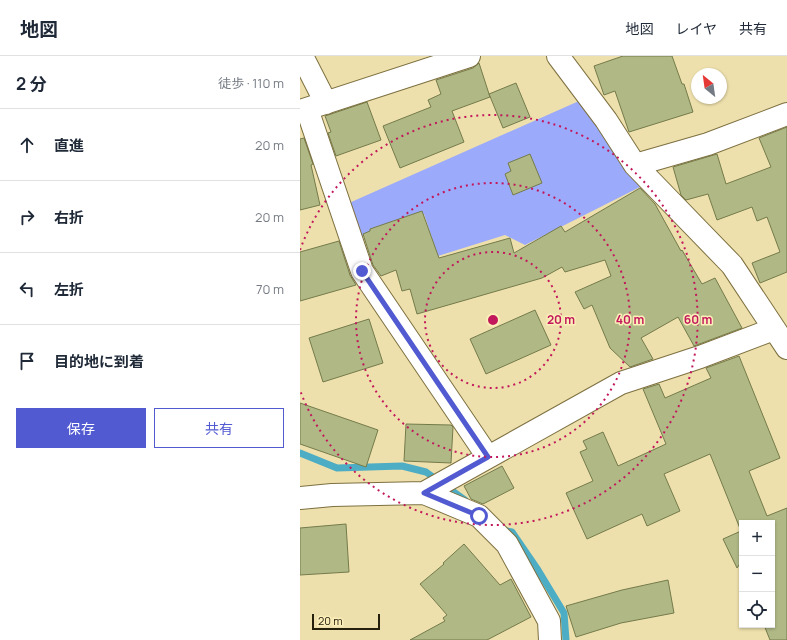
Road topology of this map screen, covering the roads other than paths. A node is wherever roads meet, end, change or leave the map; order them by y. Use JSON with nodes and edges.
{"nodes":[{"id":1,"x":302,"y":56,"type":"edge"},
{"id":2,"x":469,"y":56,"type":"edge"},
{"id":3,"x":558,"y":56,"type":"edge"},
{"id":4,"x":311,"y":107,"type":"edge"},
{"id":5,"x":787,"y":114,"type":"edge"},
{"id":6,"x":635,"y":164,"type":"junction"},
{"id":7,"x":774,"y":329,"type":"junction"},
{"id":8,"x":787,"y":348,"type":"edge"},
{"id":9,"x":488,"y":457,"type":"junction"},
{"id":10,"x":424,"y":493,"type":"junction"},
{"id":11,"x":300,"y":498,"type":"edge"},
{"id":12,"x":550,"y":640,"type":"edge"}],
"edges":[{"from":1,"to":4,"type":"street"},
{"from":2,"to":4,"type":"street"},
{"from":3,"to":6,"type":"street"},
{"from":4,"to":9,"type":"street"},
{"from":5,"to":6,"type":"street"},
{"from":6,"to":7,"type":"street"},
{"from":7,"to":8,"type":"street"},
{"from":7,"to":9,"type":"street"},
{"from":9,"to":10,"type":"street"},
{"from":10,"to":11,"type":"street"},
{"from":10,"to":12,"type":"street"}]}
